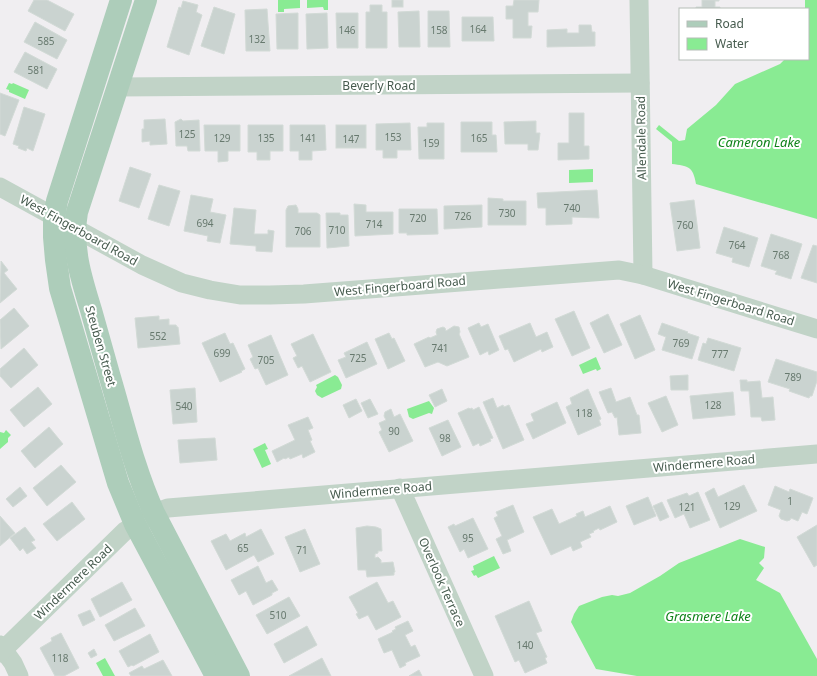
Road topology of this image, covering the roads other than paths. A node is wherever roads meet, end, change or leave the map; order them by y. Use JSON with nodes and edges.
{"nodes":[{"id":1,"x":121,"y":0,"type":"edge"},
{"id":2,"x":146,"y":0,"type":"edge"},
{"id":3,"x":639,"y":0,"type":"edge"},
{"id":4,"x":640,"y":83,"type":"junction"},
{"id":5,"x":117,"y":87,"type":"junction"},
{"id":6,"x":0,"y":187,"type":"edge"},
{"id":7,"x":54,"y":217,"type":"junction"},
{"id":8,"x":75,"y":228,"type":"junction"},
{"id":9,"x":643,"y":275,"type":"junction"},
{"id":10,"x":817,"y":329,"type":"edge"},
{"id":11,"x":817,"y":454,"type":"edge"},
{"id":12,"x":400,"y":488,"type":"junction"},
{"id":13,"x":154,"y":513,"type":"junction"},
{"id":14,"x":135,"y":524,"type":"junction"},
{"id":15,"x":1,"y":649,"type":"edge"},
{"id":16,"x":19,"y":676,"type":"edge"},
{"id":17,"x":216,"y":676,"type":"edge"},
{"id":18,"x":239,"y":676,"type":"edge"},
{"id":19,"x":484,"y":676,"type":"edge"}],
"edges":[{"from":1,"to":7,"type":"main road","name":"Steuben Street"},
{"from":2,"to":5,"type":"main road","name":"Steuben Street"},
{"from":3,"to":4,"type":"street","name":"Allendale Road"},
{"from":4,"to":5,"type":"street","name":"Beverly Road"},
{"from":4,"to":9,"type":"street","name":"Allendale Road"},
{"from":5,"to":8,"type":"main road","name":"Steuben Street"},
{"from":6,"to":7,"type":"street","name":"West Fingerboard Road"},
{"from":7,"to":8,"type":"street","name":"West Fingerboard Road"},
{"from":7,"to":14,"type":"main road","name":"Steuben Street"},
{"from":8,"to":9,"type":"street","name":"West Fingerboard Road"},
{"from":8,"to":13,"type":"main road","name":"Steuben Street"},
{"from":9,"to":10,"type":"street","name":"West Fingerboard Road"},
{"from":11,"to":12,"type":"street","name":"Windermere Road"},
{"from":12,"to":13,"type":"street","name":"Windermere Road"},
{"from":12,"to":19,"type":"street","name":"Overlook Terrace"},
{"from":13,"to":14,"type":"street","name":"Windermere Road"},
{"from":13,"to":18,"type":"main road","name":"Steuben Street"},
{"from":14,"to":15,"type":"street","name":"Windermere Road"},
{"from":14,"to":17,"type":"main road","name":"Steuben Street"},
{"from":15,"to":16,"type":"street"}]}
